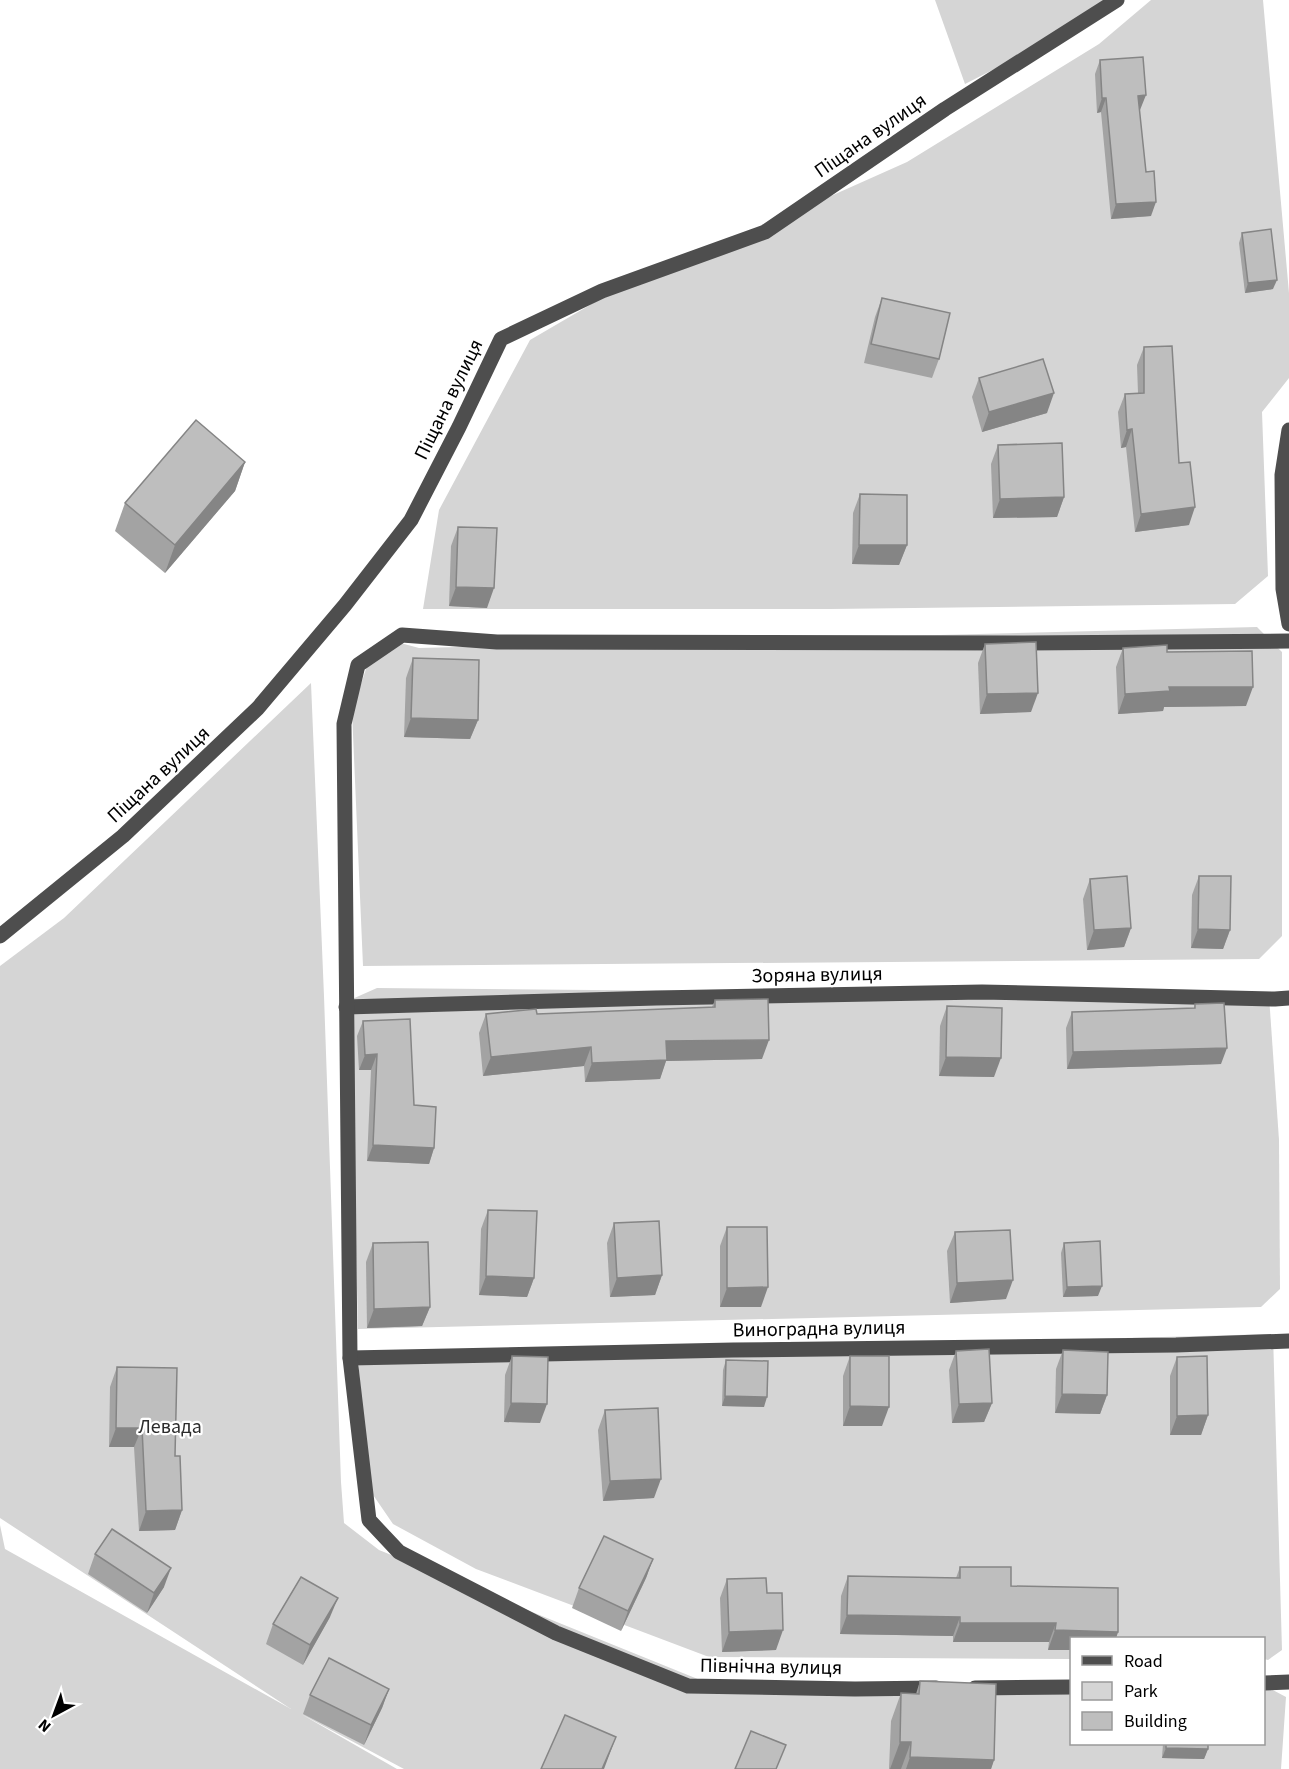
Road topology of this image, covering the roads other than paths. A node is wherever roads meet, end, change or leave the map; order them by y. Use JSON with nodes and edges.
{"nodes":[{"id":1,"x":1117,"y":0,"type":"edge"},
{"id":2,"x":1289,"y":430,"type":"edge"},
{"id":3,"x":1289,"y":624,"type":"edge"},
{"id":4,"x":1289,"y":641,"type":"edge"},
{"id":5,"x":0,"y":936,"type":"edge"},
{"id":6,"x":1289,"y":998,"type":"edge"},
{"id":7,"x":346,"y":1007,"type":"junction"},
{"id":8,"x":1289,"y":1341,"type":"edge"},
{"id":9,"x":350,"y":1358,"type":"junction"},
{"id":10,"x":1289,"y":1682,"type":"edge"},
{"id":11,"x":1265,"y":1683,"type":"edge"},
{"id":12,"x":1070,"y":1687,"type":"edge"}],
"edges":[{"from":1,"to":5,"type":"street","name":"Піщана вулиця"},
{"from":2,"to":3,"type":"street"},
{"from":4,"to":7,"type":"street"},
{"from":6,"to":7,"type":"street","name":"Зоряна вулиця"},
{"from":7,"to":9,"type":"street"},
{"from":8,"to":9,"type":"street","name":"Виноградна вулиця"},
{"from":9,"to":12,"type":"street","name":"Північна вулиця"},
{"from":10,"to":11,"type":"street"}]}
